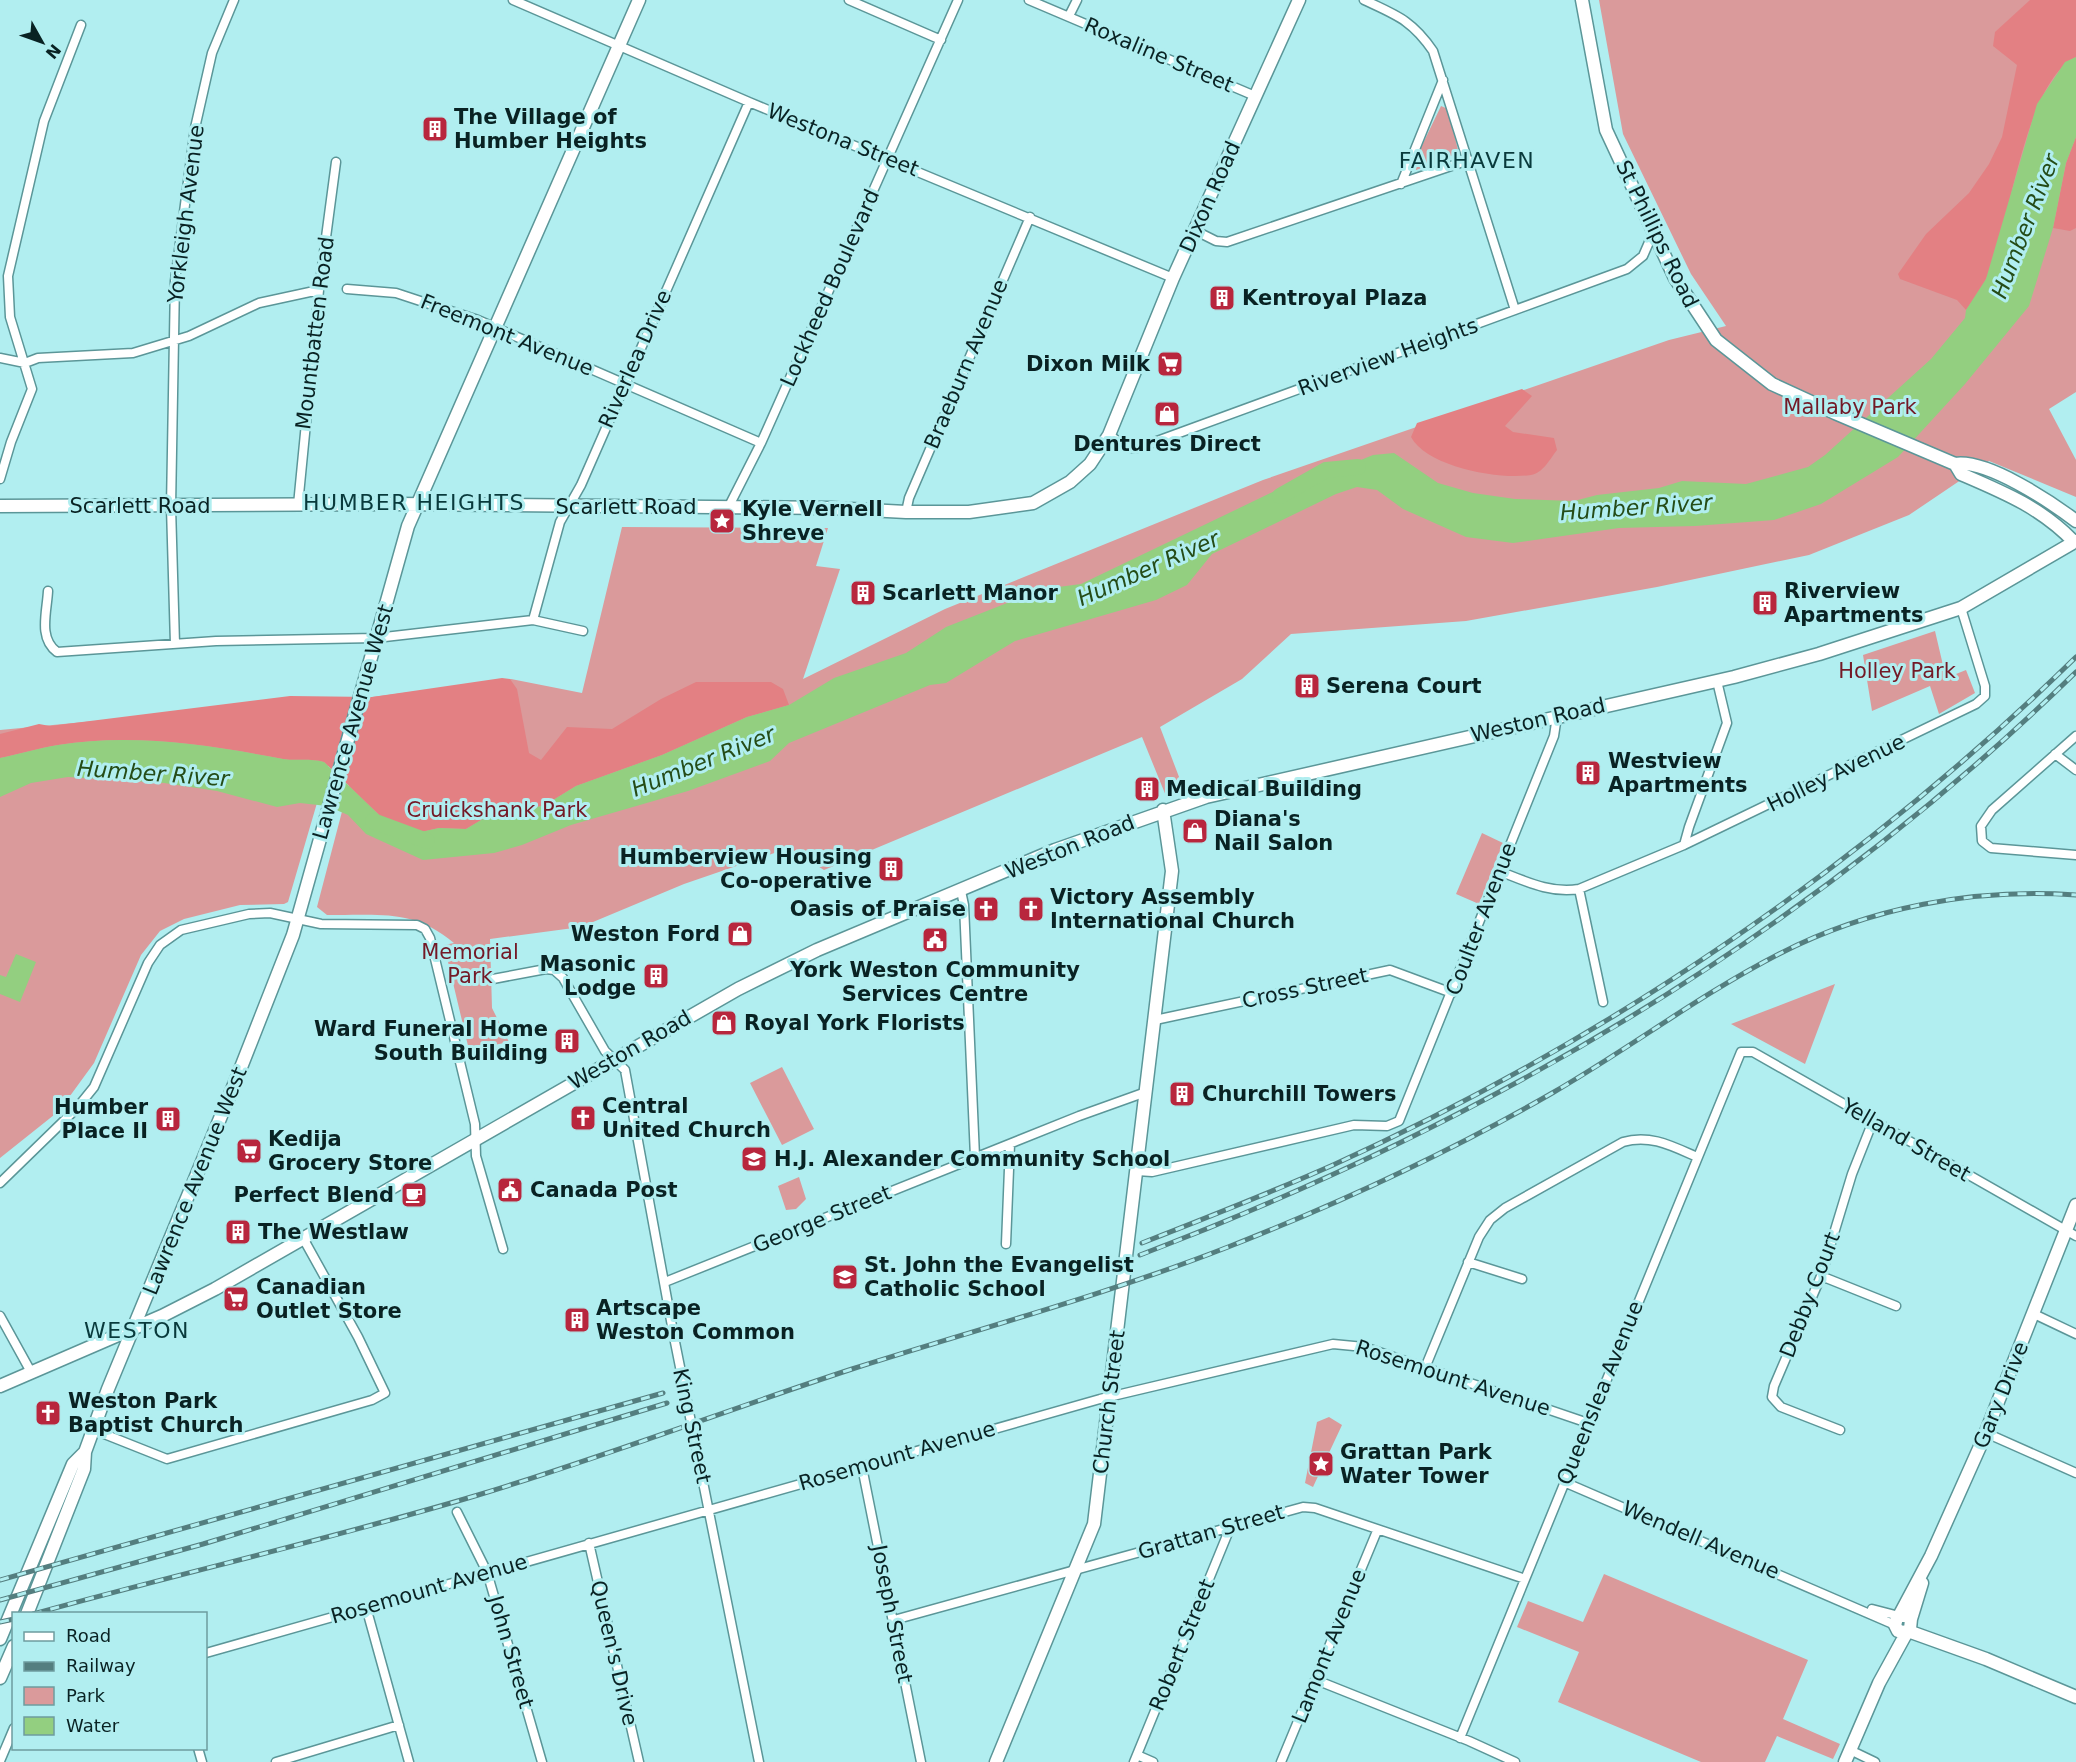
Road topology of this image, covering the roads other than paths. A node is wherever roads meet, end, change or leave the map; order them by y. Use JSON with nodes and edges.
{"nodes":[{"id":1,"x":234,"y":0,"type":"edge"},
{"id":2,"x":513,"y":0,"type":"edge"},
{"id":3,"x":639,"y":0,"type":"edge"},
{"id":4,"x":849,"y":0,"type":"edge"},
{"id":5,"x":958,"y":0,"type":"edge"},
{"id":6,"x":1029,"y":0,"type":"edge"},
{"id":7,"x":1077,"y":0,"type":"edge"},
{"id":8,"x":1299,"y":0,"type":"edge"},
{"id":9,"x":1364,"y":0,"type":"edge"},
{"id":10,"x":1582,"y":0,"type":"edge"},
{"id":11,"x":1069,"y":16,"type":"junction"},
{"id":12,"x":81,"y":25,"type":"dead end"},
{"id":13,"x":941,"y":39,"type":"junction"},
{"id":14,"x":618,"y":46,"type":"junction"},
{"id":15,"x":1443,"y":80,"type":"junction"},
{"id":16,"x":1255,"y":96,"type":"junction"},
{"id":17,"x":749,"y":102,"type":"junction"},
{"id":18,"x":888,"y":159,"type":"junction"},
{"id":19,"x":1469,"y":159,"type":"junction"},
{"id":20,"x":336,"y":162,"type":"dead end"},
{"id":21,"x":1401,"y":184,"type":"junction"},
{"id":22,"x":1030,"y":218,"type":"junction"},
{"id":23,"x":1196,"y":231,"type":"junction"},
{"id":24,"x":1653,"y":233,"type":"junction"},
{"id":25,"x":1173,"y":279,"type":"junction"},
{"id":26,"x":347,"y":288,"type":"dead end"},
{"id":27,"x":319,"y":290,"type":"junction"},
{"id":28,"x":1515,"y":310,"type":"junction"},
{"id":29,"x":494,"y":327,"type":"junction"},
{"id":30,"x":175,"y":340,"type":"junction"},
{"id":31,"x":0,"y":358,"type":"edge"},
{"id":32,"x":25,"y":363,"type":"junction"},
{"id":33,"x":624,"y":383,"type":"junction"},
{"id":34,"x":1125,"y":396,"type":"joint"},
{"id":35,"x":1109,"y":435,"type":"junction"},
{"id":36,"x":761,"y":443,"type":"junction"},
{"id":37,"x":1955,"y":464,"type":"junction"},
{"id":38,"x":0,"y":479,"type":"edge"},
{"id":39,"x":298,"y":505,"type":"junction"},
{"id":40,"x":416,"y":505,"type":"junction"},
{"id":41,"x":0,"y":506,"type":"edge"},
{"id":42,"x":569,"y":506,"type":"junction"},
{"id":43,"x":171,"y":507,"type":"junction"},
{"id":44,"x":728,"y":508,"type":"junction"},
{"id":45,"x":906,"y":512,"type":"junction"},
{"id":46,"x":2076,"y":521,"type":"edge"},
{"id":47,"x":2075,"y":542,"type":"edge"},
{"id":48,"x":48,"y":591,"type":"dead end"},
{"id":49,"x":1961,"y":608,"type":"junction"},
{"id":50,"x":533,"y":620,"type":"junction"},
{"id":51,"x":583,"y":631,"type":"dead end"},
{"id":52,"x":376,"y":638,"type":"junction"},
{"id":53,"x":175,"y":644,"type":"junction"},
{"id":54,"x":1717,"y":681,"type":"junction"},
{"id":55,"x":1557,"y":716,"type":"junction"},
{"id":56,"x":2076,"y":736,"type":"edge"},
{"id":57,"x":2055,"y":754,"type":"junction"},
{"id":58,"x":2076,"y":770,"type":"edge"},
{"id":59,"x":1163,"y":810,"type":"junction"},
{"id":60,"x":1684,"y":845,"type":"junction"},
{"id":61,"x":2076,"y":855,"type":"edge"},
{"id":62,"x":1499,"y":872,"type":"junction"},
{"id":63,"x":1579,"y":889,"type":"junction"},
{"id":64,"x":961,"y":891,"type":"junction"},
{"id":65,"x":298,"y":920,"type":"junction"},
{"id":66,"x":493,"y":979,"type":"dead end"},
{"id":67,"x":1452,"y":993,"type":"junction"},
{"id":68,"x":1603,"y":1002,"type":"dead end"},
{"id":69,"x":1155,"y":1020,"type":"junction"},
{"id":70,"x":1745,"y":1051,"type":"joint"},
{"id":71,"x":615,"y":1059,"type":"junction"},
{"id":72,"x":1146,"y":1092,"type":"junction"},
{"id":73,"x":1873,"y":1121,"type":"junction"},
{"id":74,"x":478,"y":1137,"type":"junction"},
{"id":75,"x":1010,"y":1144,"type":"junction"},
{"id":76,"x":975,"y":1157,"type":"junction"},
{"id":77,"x":1696,"y":1157,"type":"junction"},
{"id":78,"x":1137,"y":1171,"type":"junction"},
{"id":79,"x":0,"y":1183,"type":"edge"},
{"id":80,"x":2076,"y":1206,"type":"edge"},
{"id":81,"x":2071,"y":1234,"type":"edge"},
{"id":82,"x":303,"y":1239,"type":"junction"},
{"id":83,"x":1006,"y":1244,"type":"dead end"},
{"id":84,"x":503,"y":1249,"type":"dead end"},
{"id":85,"x":1468,"y":1262,"type":"junction"},
{"id":86,"x":1821,"y":1276,"type":"junction"},
{"id":87,"x":1522,"y":1279,"type":"dead end"},
{"id":88,"x":665,"y":1281,"type":"junction"},
{"id":89,"x":1896,"y":1306,"type":"dead end"},
{"id":90,"x":2034,"y":1314,"type":"junction"},
{"id":91,"x":0,"y":1316,"type":"edge"},
{"id":92,"x":134,"y":1328,"type":"junction"},
{"id":93,"x":2076,"y":1334,"type":"edge"},
{"id":94,"x":1425,"y":1368,"type":"junction"},
{"id":95,"x":31,"y":1372,"type":"junction"},
{"id":96,"x":0,"y":1386,"type":"edge"},
{"id":97,"x":1110,"y":1396,"type":"junction"},
{"id":98,"x":1588,"y":1423,"type":"junction"},
{"id":99,"x":94,"y":1430,"type":"junction"},
{"id":100,"x":1840,"y":1430,"type":"dead end"},
{"id":101,"x":1986,"y":1433,"type":"junction"},
{"id":102,"x":85,"y":1452,"type":"junction"},
{"id":103,"x":862,"y":1467,"type":"junction"},
{"id":104,"x":2076,"y":1473,"type":"edge"},
{"id":105,"x":1564,"y":1482,"type":"junction"},
{"id":106,"x":709,"y":1509,"type":"junction"},
{"id":107,"x":457,"y":1512,"type":"dead end"},
{"id":108,"x":1230,"y":1528,"type":"junction"},
{"id":109,"x":1377,"y":1531,"type":"junction"},
{"id":110,"x":589,"y":1544,"type":"junction"},
{"id":111,"x":1075,"y":1570,"type":"junction"},
{"id":112,"x":488,"y":1572,"type":"junction"},
{"id":113,"x":1525,"y":1579,"type":"junction"},
{"id":114,"x":366,"y":1607,"type":"junction"},
{"id":115,"x":28,"y":1612,"type":"edge"},
{"id":116,"x":894,"y":1620,"type":"junction"},
{"id":117,"x":1903,"y":1624,"type":"junction"},
{"id":118,"x":0,"y":1640,"type":"edge"},
{"id":119,"x":12,"y":1651,"type":"edge"},
{"id":120,"x":207,"y":1653,"type":"edge"},
{"id":121,"x":0,"y":1678,"type":"edge"},
{"id":122,"x":1316,"y":1680,"type":"junction"},
{"id":123,"x":2076,"y":1697,"type":"edge"},
{"id":124,"x":399,"y":1725,"type":"junction"},
{"id":125,"x":12,"y":1733,"type":"edge"},
{"id":126,"x":1460,"y":1738,"type":"junction"},
{"id":127,"x":1848,"y":1756,"type":"edge"},
{"id":128,"x":1136,"y":1759,"type":"edge"},
{"id":129,"x":0,"y":1761,"type":"edge"},
{"id":130,"x":282,"y":1761,"type":"edge"},
{"id":131,"x":409,"y":1762,"type":"edge"},
{"id":132,"x":542,"y":1762,"type":"edge"},
{"id":133,"x":639,"y":1762,"type":"edge"},
{"id":134,"x":759,"y":1762,"type":"edge"},
{"id":135,"x":921,"y":1762,"type":"edge"},
{"id":136,"x":996,"y":1762,"type":"edge"},
{"id":137,"x":1153,"y":1762,"type":"edge"},
{"id":138,"x":1281,"y":1762,"type":"edge"},
{"id":139,"x":1515,"y":1762,"type":"edge"},
{"id":140,"x":1875,"y":1762,"type":"edge"}],
"edges":[{"from":1,"to":30,"type":"street","name":"Yorkleigh Avenue"},
{"from":2,"to":14,"type":"street","name":"Westona Street"},
{"from":3,"to":14,"type":"main road","name":"Lawrence Avenue West"},
{"from":4,"to":13,"type":"street"},
{"from":5,"to":13,"type":"street","name":"Lockheed Boulevard"},
{"from":6,"to":11,"type":"street","name":"Roxaline Street"},
{"from":7,"to":11,"type":"street"},
{"from":8,"to":16,"type":"main road","name":"Dixon Road"},
{"from":9,"to":15,"type":"street"},
{"from":10,"to":24,"type":"main road","name":"St Phillips Road"},
{"from":11,"to":16,"type":"street","name":"Roxaline Street"},
{"from":12,"to":32,"type":"street"},
{"from":13,"to":18,"type":"street","name":"Lockheed Boulevard"},
{"from":14,"to":17,"type":"street","name":"Westona Street"},
{"from":14,"to":29,"type":"main road","name":"Lawrence Avenue West"},
{"from":15,"to":19,"type":"street"},
{"from":15,"to":21,"type":"street"},
{"from":16,"to":23,"type":"main road","name":"Dixon Road"},
{"from":17,"to":18,"type":"street","name":"Westona Street"},
{"from":17,"to":33,"type":"street","name":"Riverlea Drive"},
{"from":18,"to":22,"type":"street","name":"Westona Street"},
{"from":18,"to":36,"type":"street","name":"Lockheed Boulevard"},
{"from":19,"to":21,"type":"street"},
{"from":19,"to":28,"type":"street"},
{"from":20,"to":27,"type":"street","name":"Mountbatten Road"},
{"from":21,"to":23,"type":"street"},
{"from":22,"to":25,"type":"street","name":"Westona Street"},
{"from":22,"to":45,"type":"street","name":"Braeburn Avenue"},
{"from":23,"to":25,"type":"main road","name":"Dixon Road"},
{"from":24,"to":28,"type":"street","name":"Riverview Heights"},
{"from":24,"to":37,"type":"main road","name":"St Phillips Road"},
{"from":25,"to":34,"type":"main road","name":"Dixon Road"},
{"from":26,"to":29,"type":"street","name":"Freemont Avenue"},
{"from":27,"to":30,"type":"street"},
{"from":27,"to":39,"type":"street","name":"Mountbatten Road"},
{"from":28,"to":35,"type":"street","name":"Riverview Heights"},
{"from":29,"to":33,"type":"street","name":"Freemont Avenue"},
{"from":29,"to":40,"type":"main road","name":"Lawrence Avenue West"},
{"from":30,"to":32,"type":"street"},
{"from":30,"to":43,"type":"street","name":"Yorkleigh Avenue"},
{"from":31,"to":32,"type":"street"},
{"from":32,"to":38,"type":"street"},
{"from":33,"to":36,"type":"street","name":"Freemont Avenue"},
{"from":33,"to":42,"type":"street","name":"Riverlea Drive"},
{"from":34,"to":35,"type":"main road","name":"Scarlett Road"},
{"from":35,"to":45,"type":"main road","name":"Scarlett Road"},
{"from":36,"to":44,"type":"street","name":"Lockheed Boulevard"},
{"from":37,"to":46,"type":"main road","name":"St Phillips Road"},
{"from":37,"to":47,"type":"main road","name":"St Phillips Road"},
{"from":39,"to":40,"type":"main road","name":"Scarlett Road"},
{"from":39,"to":43,"type":"main road","name":"Scarlett Road"},
{"from":40,"to":42,"type":"main road","name":"Scarlett Road"},
{"from":40,"to":52,"type":"main road","name":"Lawrence Avenue West"},
{"from":41,"to":43,"type":"main road","name":"Scarlett Road"},
{"from":42,"to":44,"type":"main road","name":"Scarlett Road"},
{"from":42,"to":50,"type":"street","name":"Riverlea Drive"},
{"from":43,"to":53,"type":"street","name":"Yorkleigh Avenue"},
{"from":44,"to":45,"type":"main road","name":"Scarlett Road"},
{"from":47,"to":49,"type":"main road","name":"Weston Road"},
{"from":48,"to":53,"type":"street"},
{"from":49,"to":54,"type":"main road","name":"Weston Road"},
{"from":49,"to":60,"type":"street","name":"Holley Avenue"},
{"from":50,"to":51,"type":"street"},
{"from":50,"to":52,"type":"street"},
{"from":52,"to":53,"type":"street"},
{"from":52,"to":65,"type":"main road","name":"Lawrence Avenue West"},
{"from":54,"to":55,"type":"main road","name":"Weston Road"},
{"from":54,"to":60,"type":"street"},
{"from":55,"to":59,"type":"main road","name":"Weston Road"},
{"from":55,"to":62,"type":"street","name":"Coulter Avenue"},
{"from":56,"to":57,"type":"street"},
{"from":57,"to":58,"type":"street"},
{"from":57,"to":61,"type":"street"},
{"from":59,"to":64,"type":"main road","name":"Weston Road"},
{"from":59,"to":69,"type":"main road","name":"Church Street"},
{"from":60,"to":63,"type":"street","name":"Holley Avenue"},
{"from":62,"to":63,"type":"street"},
{"from":62,"to":67,"type":"street","name":"Coulter Avenue"},
{"from":63,"to":68,"type":"street"},
{"from":64,"to":71,"type":"main road","name":"Weston Road"},
{"from":64,"to":76,"type":"street"},
{"from":65,"to":74,"type":"street"},
{"from":65,"to":79,"type":"street"},
{"from":65,"to":92,"type":"main road","name":"Lawrence Avenue West"},
{"from":66,"to":71,"type":"street","name":"King Street"},
{"from":67,"to":69,"type":"street","name":"Cross Street"},
{"from":67,"to":78,"type":"street","name":"Coulter Avenue"},
{"from":69,"to":72,"type":"main road","name":"Church Street"},
{"from":70,"to":73,"type":"street","name":"Yelland Street"},
{"from":70,"to":77,"type":"street","name":"Queenslea Avenue"},
{"from":71,"to":74,"type":"main road","name":"Weston Road"},
{"from":71,"to":88,"type":"street","name":"King Street"},
{"from":72,"to":75,"type":"street","name":"George Street"},
{"from":72,"to":78,"type":"main road","name":"Church Street"},
{"from":73,"to":81,"type":"street","name":"Yelland Street"},
{"from":73,"to":86,"type":"street","name":"Debby Court"},
{"from":74,"to":82,"type":"main road","name":"Weston Road"},
{"from":74,"to":84,"type":"street"},
{"from":75,"to":76,"type":"street","name":"George Street"},
{"from":75,"to":83,"type":"street"},
{"from":76,"to":88,"type":"street","name":"George Street"},
{"from":77,"to":85,"type":"street"},
{"from":77,"to":98,"type":"street","name":"Queenslea Avenue"},
{"from":78,"to":97,"type":"main road","name":"Church Street"},
{"from":80,"to":81,"type":"main road","name":"Gary Drive"},
{"from":81,"to":90,"type":"main road","name":"Gary Drive"},
{"from":82,"to":92,"type":"main road","name":"Weston Road"},
{"from":82,"to":99,"type":"street"},
{"from":85,"to":87,"type":"street"},
{"from":85,"to":94,"type":"street"},
{"from":86,"to":89,"type":"street"},
{"from":86,"to":100,"type":"street","name":"Debby Court"},
{"from":88,"to":106,"type":"street","name":"King Street"},
{"from":90,"to":93,"type":"street"},
{"from":90,"to":101,"type":"main road","name":"Gary Drive"},
{"from":91,"to":95,"type":"street"},
{"from":92,"to":95,"type":"main road","name":"Weston Road"},
{"from":92,"to":99,"type":"main road","name":"Lawrence Avenue West"},
{"from":94,"to":97,"type":"street","name":"Rosemount Avenue"},
{"from":94,"to":98,"type":"street","name":"Rosemount Avenue"},
{"from":95,"to":96,"type":"main road","name":"Weston Road"},
{"from":97,"to":103,"type":"street","name":"Rosemount Avenue"},
{"from":97,"to":111,"type":"main road","name":"Church Street"},
{"from":98,"to":105,"type":"street","name":"Queenslea Avenue"},
{"from":99,"to":102,"type":"main road","name":"Lawrence Avenue West"},
{"from":101,"to":104,"type":"street"},
{"from":101,"to":117,"type":"main road","name":"Gary Drive"},
{"from":102,"to":115,"type":"main road","name":"Lawrence Avenue West"},
{"from":102,"to":118,"type":"main road","name":"Lawrence Avenue West"},
{"from":103,"to":106,"type":"street","name":"Rosemount Avenue"},
{"from":103,"to":116,"type":"street","name":"Joseph Street"},
{"from":105,"to":113,"type":"street","name":"Queenslea Avenue"},
{"from":105,"to":117,"type":"street","name":"Wendell Avenue"},
{"from":106,"to":110,"type":"street","name":"Rosemount Avenue"},
{"from":106,"to":134,"type":"street","name":"King Street"},
{"from":107,"to":112,"type":"street","name":"John Street"},
{"from":108,"to":109,"type":"street","name":"Grattan Street"},
{"from":108,"to":111,"type":"street","name":"Grattan Street"},
{"from":108,"to":128,"type":"street","name":"Robert Street"},
{"from":109,"to":113,"type":"street","name":"Grattan Street"},
{"from":109,"to":122,"type":"street","name":"Lamont Avenue"},
{"from":110,"to":112,"type":"street","name":"Rosemount Avenue"},
{"from":110,"to":133,"type":"street","name":"Queen's Drive"},
{"from":111,"to":116,"type":"street","name":"Grattan Street"},
{"from":111,"to":136,"type":"main road","name":"Church Street"},
{"from":112,"to":114,"type":"street","name":"Rosemount Avenue"},
{"from":112,"to":132,"type":"street","name":"John Street"},
{"from":113,"to":126,"type":"street","name":"Queenslea Avenue"},
{"from":114,"to":120,"type":"street","name":"Rosemount Avenue"},
{"from":114,"to":124,"type":"street"},
{"from":116,"to":135,"type":"street","name":"Joseph Street"},
{"from":117,"to":123,"type":"main road","name":"Wendell Avenue"},
{"from":117,"to":127,"type":"main road","name":"Gary Drive"},
{"from":119,"to":121,"type":"main road"},
{"from":122,"to":126,"type":"street"},
{"from":122,"to":138,"type":"street","name":"Lamont Avenue"},
{"from":124,"to":130,"type":"street"},
{"from":124,"to":131,"type":"street"},
{"from":125,"to":129,"type":"street"},
{"from":126,"to":139,"type":"street"},
{"from":127,"to":140,"type":"street"},
{"from":128,"to":137,"type":"street"}]}
